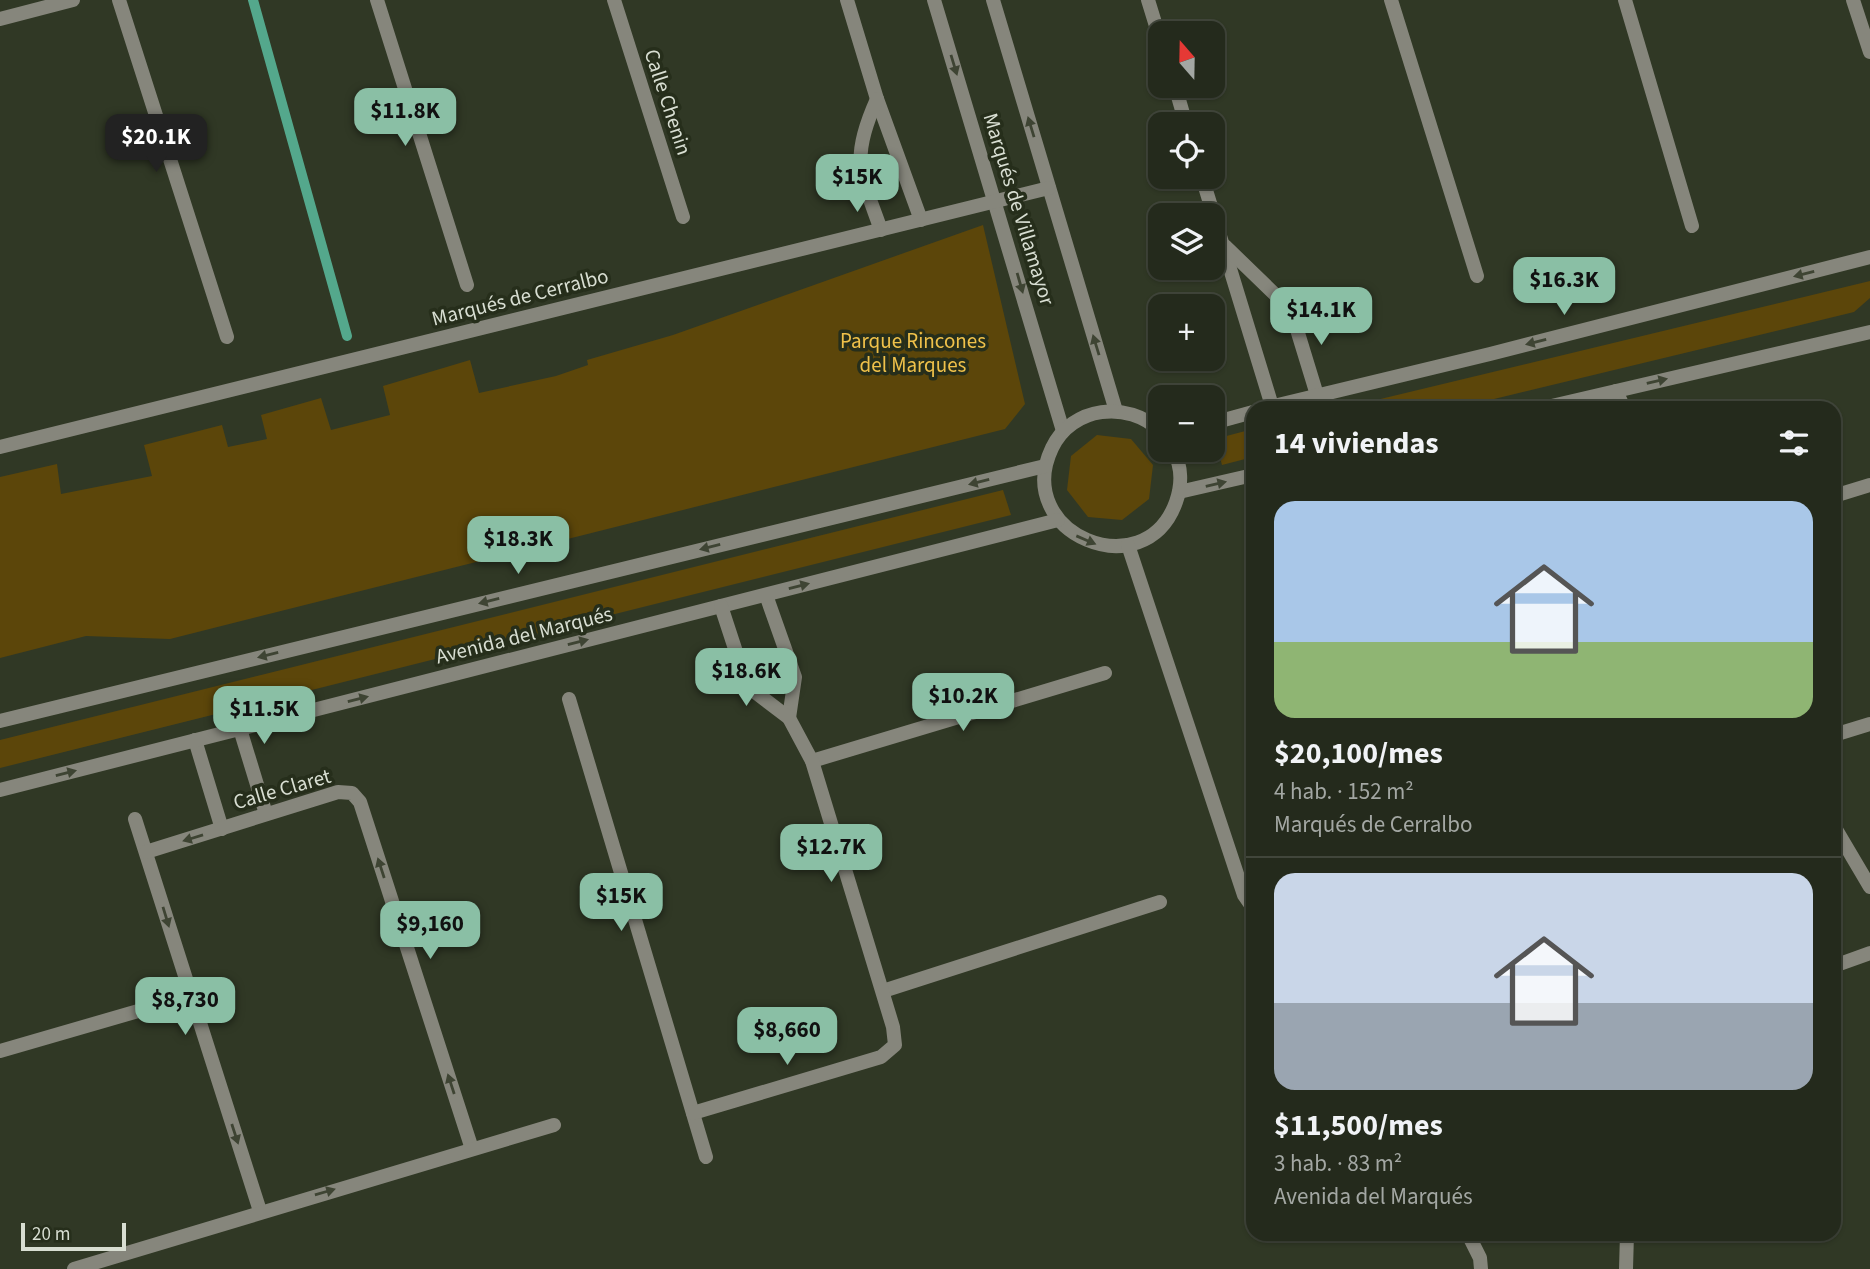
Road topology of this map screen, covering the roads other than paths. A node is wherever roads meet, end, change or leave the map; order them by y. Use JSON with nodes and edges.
{"nodes":[{"id":1,"x":73,"y":0,"type":"edge"},
{"id":2,"x":119,"y":0,"type":"edge"},
{"id":3,"x":377,"y":0,"type":"edge"},
{"id":4,"x":614,"y":0,"type":"edge"},
{"id":5,"x":847,"y":0,"type":"edge"},
{"id":6,"x":934,"y":0,"type":"edge"},
{"id":7,"x":993,"y":0,"type":"edge"},
{"id":8,"x":1148,"y":0,"type":"edge"},
{"id":9,"x":1391,"y":0,"type":"edge"},
{"id":10,"x":1625,"y":0,"type":"edge"},
{"id":11,"x":1853,"y":0,"type":"edge"},
{"id":12,"x":0,"y":19,"type":"edge"},
{"id":13,"x":1154,"y":21,"type":"edge"},
{"id":14,"x":1870,"y":52,"type":"edge"},
{"id":15,"x":877,"y":99,"type":"junction"},
{"id":16,"x":1049,"y":188,"type":"junction"},
{"id":17,"x":996,"y":202,"type":"junction"},
{"id":18,"x":683,"y":217,"type":"dead end"},
{"id":19,"x":921,"y":220,"type":"junction"},
{"id":20,"x":1692,"y":226,"type":"dead end"},
{"id":21,"x":881,"y":230,"type":"junction"},
{"id":22,"x":1225,"y":246,"type":"edge"},
{"id":23,"x":1225,"y":251,"type":"edge"},
{"id":24,"x":1870,"y":257,"type":"edge"},
{"id":25,"x":1477,"y":276,"type":"dead end"},
{"id":26,"x":467,"y":285,"type":"dead end"},
{"id":27,"x":1870,"y":332,"type":"edge"},
{"id":28,"x":227,"y":337,"type":"dead end"},
{"id":29,"x":1616,"y":391,"type":"junction"},
{"id":30,"x":1317,"y":395,"type":"junction"},
{"id":31,"x":1267,"y":401,"type":"edge"},
{"id":32,"x":1293,"y":401,"type":"edge"},
{"id":33,"x":1573,"y":401,"type":"edge"},
{"id":34,"x":1621,"y":401,"type":"edge"},
{"id":35,"x":1116,"y":411,"type":"junction"},
{"id":36,"x":1246,"y":414,"type":"edge"},
{"id":37,"x":1225,"y":420,"type":"edge"},
{"id":38,"x":1148,"y":422,"type":"edge"},
{"id":39,"x":1063,"y":431,"type":"junction"},
{"id":40,"x":0,"y":447,"type":"edge"},
{"id":41,"x":1177,"y":462,"type":"edge"},
{"id":42,"x":1045,"y":466,"type":"junction"},
{"id":43,"x":1246,"y":477,"type":"edge"},
{"id":44,"x":1870,"y":485,"type":"edge"},
{"id":45,"x":1179,"y":492,"type":"junction"},
{"id":46,"x":1841,"y":494,"type":"edge"},
{"id":47,"x":1058,"y":520,"type":"junction"},
{"id":48,"x":1128,"y":545,"type":"junction"},
{"id":49,"x":766,"y":595,"type":"junction"},
{"id":50,"x":721,"y":606,"type":"junction"},
{"id":51,"x":1105,"y":673,"type":"dead end"},
{"id":52,"x":569,"y":699,"type":"dead end"},
{"id":53,"x":789,"y":718,"type":"junction"},
{"id":54,"x":0,"y":721,"type":"edge"},
{"id":55,"x":1870,"y":724,"type":"edge"},
{"id":56,"x":240,"y":729,"type":"junction"},
{"id":57,"x":1841,"y":733,"type":"edge"},
{"id":58,"x":195,"y":740,"type":"junction"},
{"id":59,"x":812,"y":761,"type":"junction"},
{"id":60,"x":0,"y":790,"type":"edge"},
{"id":61,"x":267,"y":814,"type":"junction"},
{"id":62,"x":135,"y":819,"type":"dead end"},
{"id":63,"x":222,"y":829,"type":"junction"},
{"id":64,"x":1841,"y":838,"type":"edge"},
{"id":65,"x":146,"y":852,"type":"junction"},
{"id":66,"x":1870,"y":887,"type":"edge"},
{"id":67,"x":1246,"y":898,"type":"edge"},
{"id":68,"x":1160,"y":902,"type":"dead end"},
{"id":69,"x":1870,"y":953,"type":"edge"},
{"id":70,"x":1841,"y":963,"type":"edge"},
{"id":71,"x":883,"y":991,"type":"junction"},
{"id":72,"x":190,"y":996,"type":"junction"},
{"id":73,"x":0,"y":1051,"type":"edge"},
{"id":74,"x":693,"y":1113,"type":"junction"},
{"id":75,"x":554,"y":1125,"type":"dead end"},
{"id":76,"x":472,"y":1149,"type":"junction"},
{"id":77,"x":706,"y":1157,"type":"dead end"},
{"id":78,"x":260,"y":1211,"type":"junction"},
{"id":79,"x":1472,"y":1241,"type":"edge"},
{"id":80,"x":1627,"y":1241,"type":"edge"},
{"id":81,"x":74,"y":1269,"type":"edge"},
{"id":82,"x":1482,"y":1269,"type":"edge"},
{"id":83,"x":1626,"y":1269,"type":"edge"}],
"edges":[{"from":1,"to":12,"type":"street"},
{"from":2,"to":28,"type":"street"},
{"from":3,"to":26,"type":"street"},
{"from":4,"to":18,"type":"street","name":"Calle Chenin"},
{"from":5,"to":15,"type":"street"},
{"from":6,"to":17,"type":"street","name":"Marqués de Villamayor","one_way":true},
{"from":16,"to":7,"type":"street","name":"Marqués de Villamayor","one_way":true},
{"from":8,"to":13,"type":"street"},
{"from":9,"to":25,"type":"street"},
{"from":10,"to":20,"type":"street"},
{"from":11,"to":14,"type":"street"},
{"from":15,"to":19,"type":"street"},
{"from":15,"to":21,"type":"street"},
{"from":16,"to":17,"type":"street","name":"Marqués de Cerralbo"},
{"from":35,"to":16,"type":"street","name":"Marqués de Villamayor","one_way":true},
{"from":17,"to":19,"type":"street","name":"Marqués de Cerralbo"},
{"from":17,"to":39,"type":"street","name":"Marqués de Villamayor","one_way":true},
{"from":19,"to":21,"type":"street","name":"Marqués de Cerralbo"},
{"from":21,"to":40,"type":"street","name":"Marqués de Cerralbo"},
{"from":22,"to":30,"type":"street"},
{"from":23,"to":31,"type":"street"},
{"from":24,"to":30,"type":"street","one_way":true},
{"from":29,"to":27,"type":"street","one_way":true},
{"from":29,"to":33,"type":"street"},
{"from":29,"to":34,"type":"street"},
{"from":30,"to":32,"type":"street"},
{"from":35,"to":38,"type":"street"},
{"from":35,"to":39,"type":"street"},
{"from":36,"to":37,"type":"street"},
{"from":39,"to":42,"type":"street"},
{"from":41,"to":45,"type":"street"},
{"from":42,"to":47,"type":"street"},
{"from":42,"to":54,"type":"street","name":"Avenida del Marqués","one_way":true},
{"from":45,"to":43,"type":"street","one_way":true},
{"from":44,"to":46,"type":"street"},
{"from":45,"to":48,"type":"street"},
{"from":47,"to":48,"type":"street","one_way":true},
{"from":49,"to":47,"type":"street","name":"Avenida del Marqués","one_way":true},
{"from":48,"to":67,"type":"street"},
{"from":49,"to":50,"type":"street","name":"Avenida del Marqués"},
{"from":49,"to":53,"type":"street"},
{"from":50,"to":53,"type":"street"},
{"from":56,"to":50,"type":"street","name":"Avenida del Marqués","one_way":true},
{"from":51,"to":59,"type":"street"},
{"from":52,"to":74,"type":"street"},
{"from":53,"to":59,"type":"street"},
{"from":55,"to":57,"type":"street"},
{"from":56,"to":58,"type":"street","name":"Avenida del Marqués"},
{"from":56,"to":61,"type":"street"},
{"from":60,"to":58,"type":"street","name":"Avenida del Marqués","one_way":true},
{"from":58,"to":63,"type":"street"},
{"from":59,"to":71,"type":"street"},
{"from":61,"to":63,"type":"street","name":"Calle Claret"},
{"from":76,"to":61,"type":"street","name":"Calle Claret","one_way":true},
{"from":62,"to":65,"type":"street"},
{"from":63,"to":65,"type":"street","name":"Calle Claret","one_way":true},
{"from":64,"to":66,"type":"street"},
{"from":65,"to":72,"type":"street","one_way":true},
{"from":68,"to":71,"type":"street"},
{"from":69,"to":70,"type":"street"},
{"from":71,"to":74,"type":"street"},
{"from":72,"to":73,"type":"street"},
{"from":72,"to":78,"type":"street","one_way":true},
{"from":74,"to":77,"type":"street"},
{"from":75,"to":76,"type":"street"},
{"from":78,"to":76,"type":"street","one_way":true},
{"from":78,"to":81,"type":"street"},
{"from":79,"to":82,"type":"street"},
{"from":80,"to":83,"type":"street"}]}
